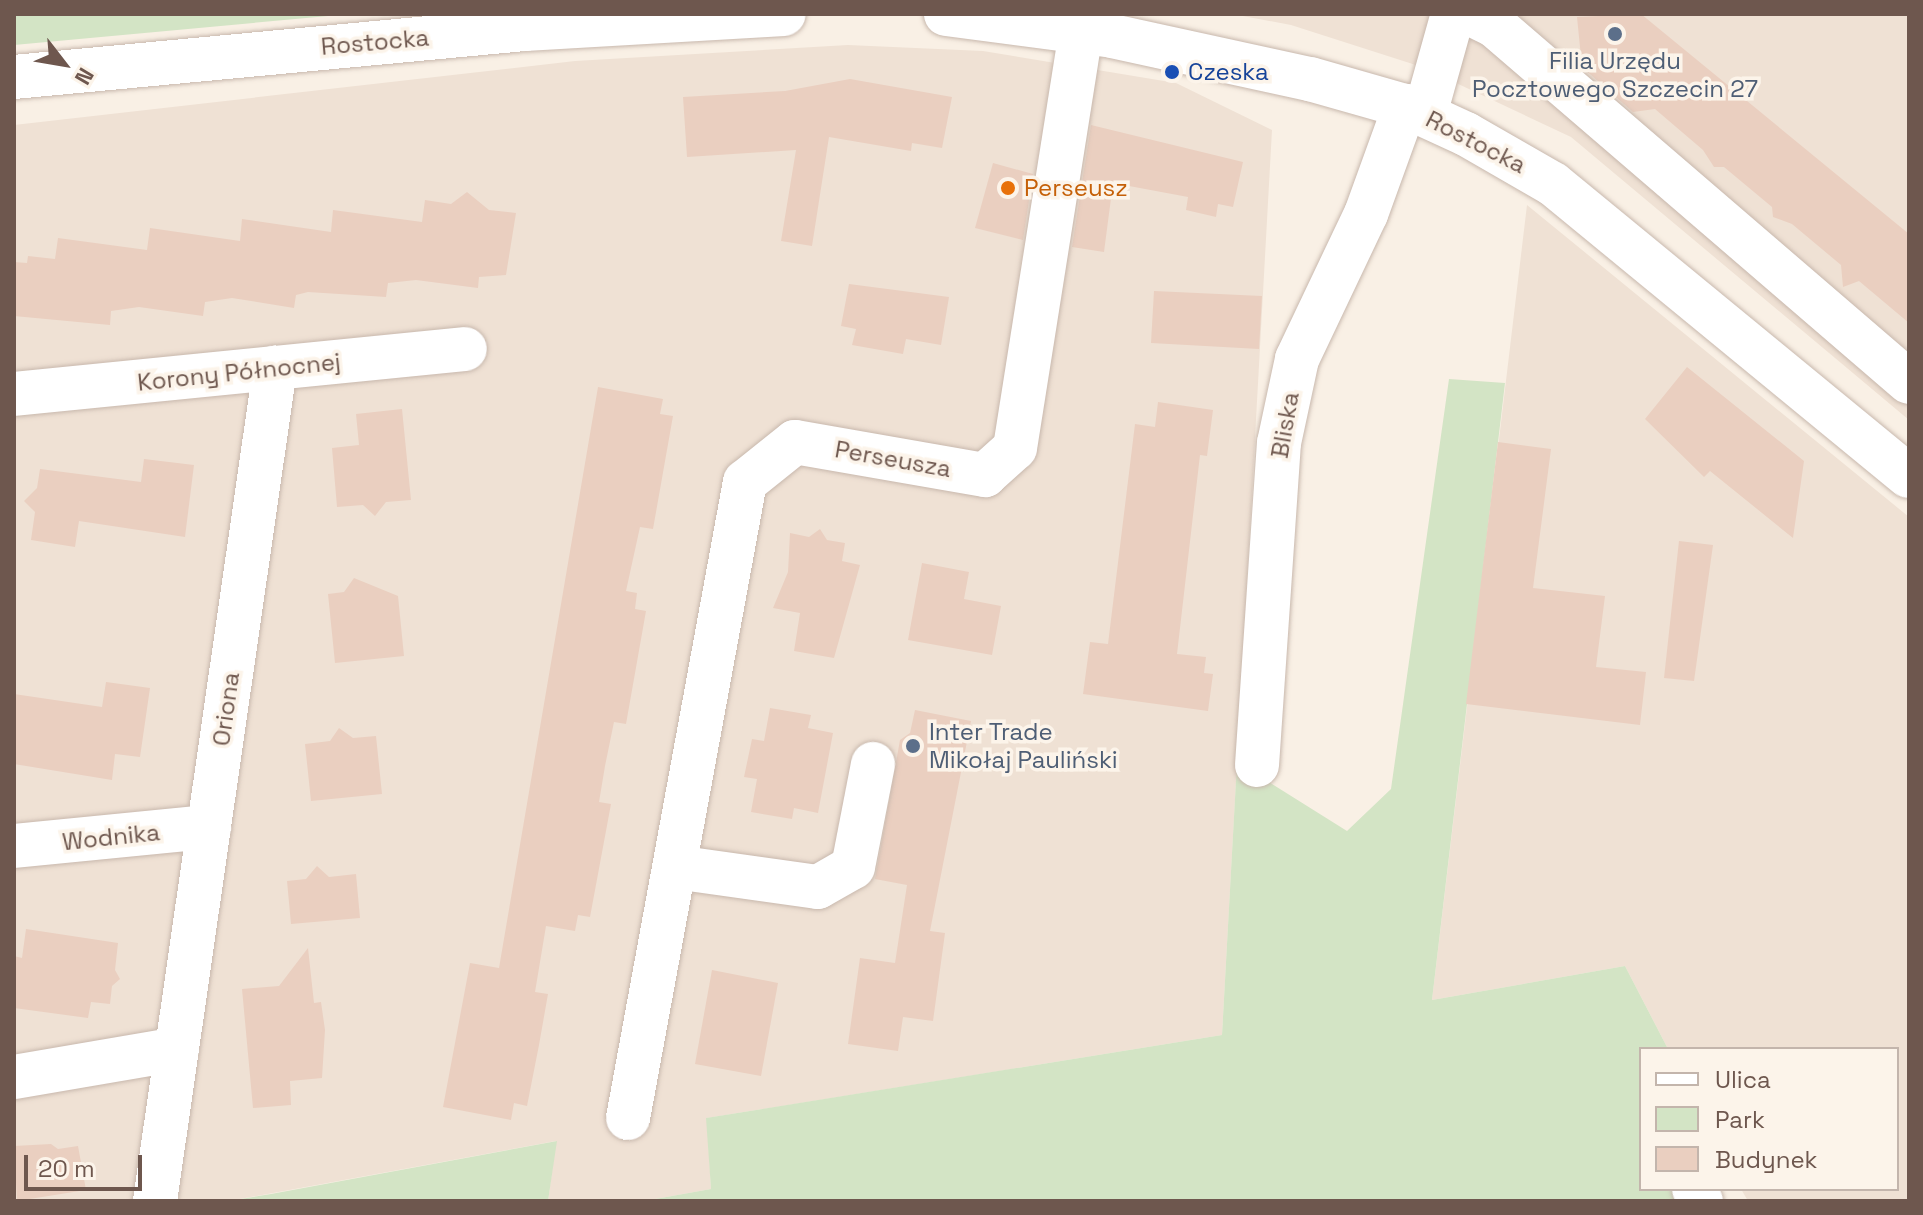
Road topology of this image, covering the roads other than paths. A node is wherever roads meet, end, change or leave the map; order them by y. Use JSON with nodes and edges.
{"nodes":[{"id":1,"x":784,"y":14,"type":"edge"},
{"id":2,"x":946,"y":14,"type":"edge"},
{"id":3,"x":1453,"y":14,"type":"edge"},
{"id":4,"x":1471,"y":14,"type":"edge"},
{"id":5,"x":1081,"y":31,"type":"junction"},
{"id":6,"x":14,"y":77,"type":"edge"},
{"id":7,"x":1415,"y":110,"type":"junction"},
{"id":8,"x":465,"y":349,"type":"dead end"},
{"id":9,"x":275,"y":368,"type":"junction"},
{"id":10,"x":1909,"y":382,"type":"edge"},
{"id":11,"x":14,"y":394,"type":"edge"},
{"id":12,"x":1909,"y":476,"type":"edge"},
{"id":13,"x":873,"y":764,"type":"dead end"},
{"id":14,"x":1257,"y":765,"type":"dead end"},
{"id":15,"x":209,"y":827,"type":"junction"},
{"id":16,"x":14,"y":846,"type":"edge"},
{"id":17,"x":675,"y":867,"type":"junction"},
{"id":18,"x":177,"y":1049,"type":"junction"},
{"id":19,"x":14,"y":1077,"type":"edge"},
{"id":20,"x":628,"y":1118,"type":"dead end"},
{"id":21,"x":155,"y":1201,"type":"edge"}],
"edges":[{"from":1,"to":6,"type":"street","name":"Rostocka"},
{"from":2,"to":5,"type":"street","name":"Rostocka"},
{"from":3,"to":7,"type":"street","name":"Bliska"},
{"from":4,"to":10,"type":"street"},
{"from":5,"to":7,"type":"street","name":"Rostocka"},
{"from":5,"to":17,"type":"street","name":"Perseusza"},
{"from":7,"to":12,"type":"street","name":"Rostocka"},
{"from":7,"to":14,"type":"street","name":"Bliska"},
{"from":8,"to":9,"type":"street","name":"Korony Północnej"},
{"from":9,"to":11,"type":"street","name":"Korony Północnej"},
{"from":9,"to":15,"type":"street","name":"Oriona"},
{"from":13,"to":17,"type":"street"},
{"from":15,"to":16,"type":"street","name":"Wodnika"},
{"from":15,"to":18,"type":"street","name":"Oriona"},
{"from":17,"to":20,"type":"street","name":"Perseusza"},
{"from":18,"to":19,"type":"street"},
{"from":18,"to":21,"type":"street","name":"Oriona"}]}
